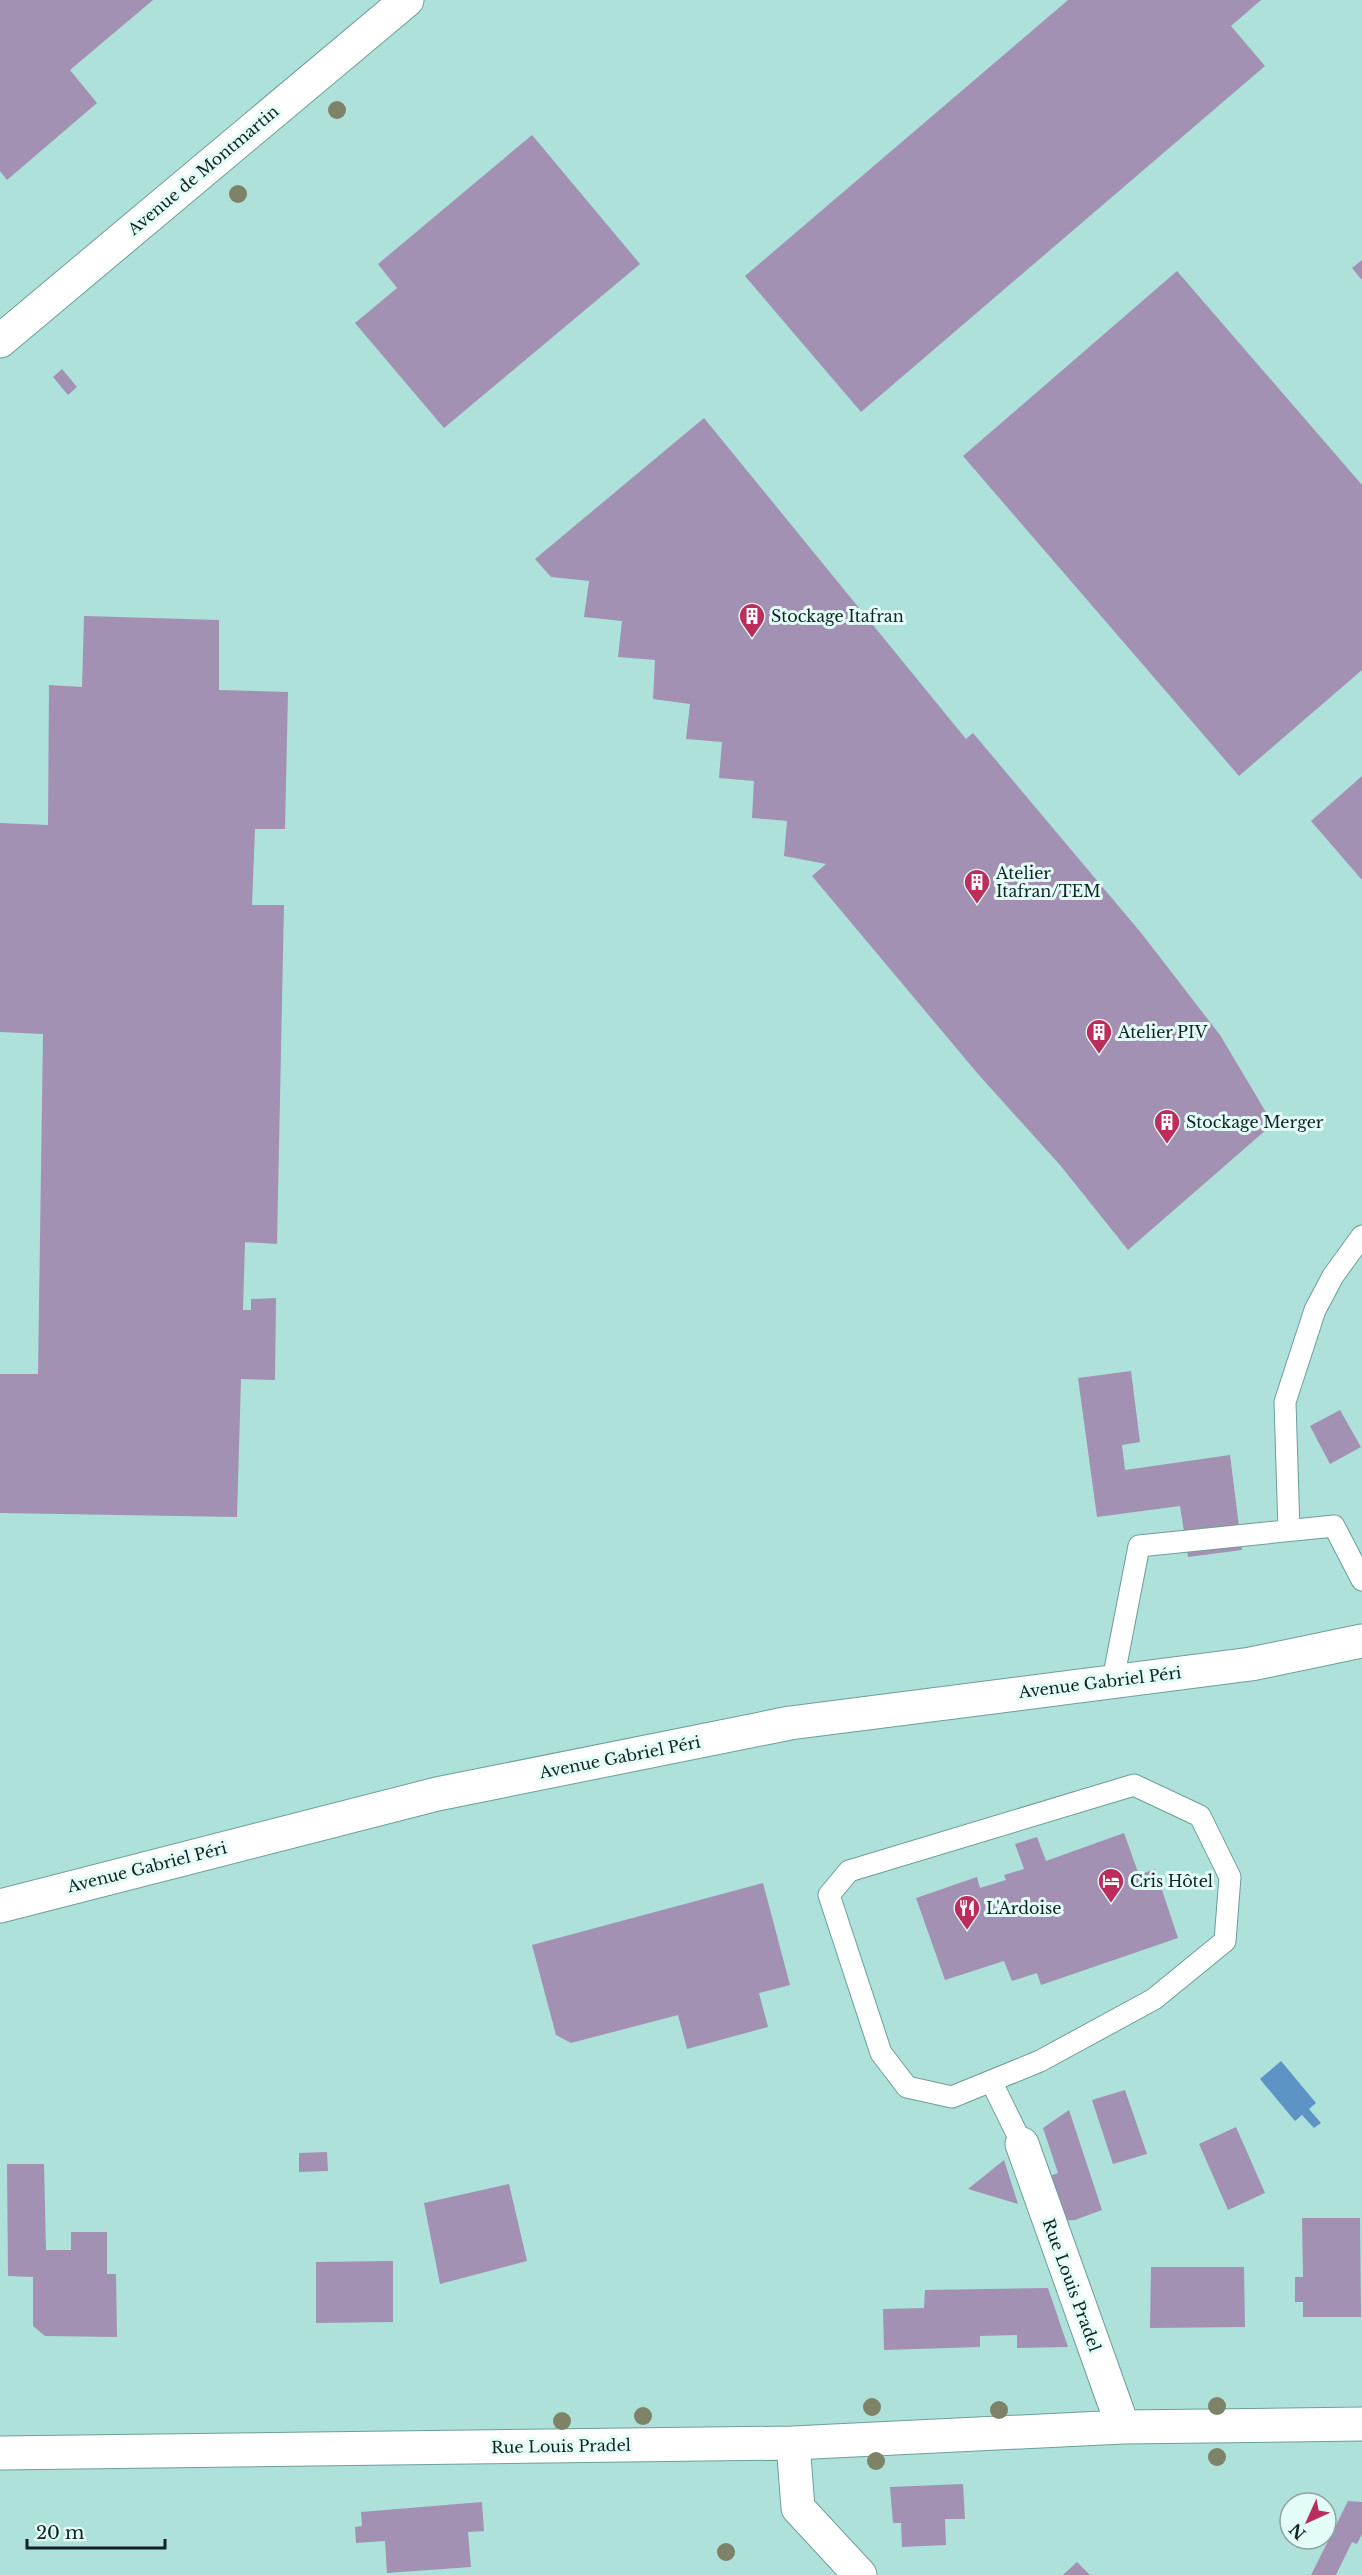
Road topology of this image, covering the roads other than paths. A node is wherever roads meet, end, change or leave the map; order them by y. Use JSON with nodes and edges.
{"nodes":[{"id":1,"x":407,"y":0,"type":"edge"},
{"id":2,"x":0,"y":341,"type":"edge"},
{"id":3,"x":1362,"y":1236,"type":"edge"},
{"id":4,"x":1289,"y":1530,"type":"junction"},
{"id":5,"x":1362,"y":1580,"type":"edge"},
{"id":6,"x":1362,"y":1641,"type":"edge"},
{"id":7,"x":1362,"y":1662,"type":"edge"},
{"id":8,"x":1251,"y":1664,"type":"junction"},
{"id":9,"x":1113,"y":1680,"type":"junction"},
{"id":10,"x":0,"y":1906,"type":"edge"},
{"id":11,"x":991,"y":2081,"type":"junction"},
{"id":12,"x":1022,"y":2144,"type":"joint"},
{"id":13,"x":1362,"y":2424,"type":"edge"},
{"id":14,"x":1123,"y":2427,"type":"junction"},
{"id":15,"x":793,"y":2443,"type":"junction"},
{"id":16,"x":0,"y":2453,"type":"edge"},
{"id":17,"x":860,"y":2575,"type":"edge"}],
"edges":[{"from":1,"to":2,"type":"street","name":"Avenue de Montmartin"},
{"from":3,"to":4,"type":"lane"},
{"from":4,"to":5,"type":"lane"},
{"from":4,"to":9,"type":"lane"},
{"from":6,"to":8,"type":"street","name":"Avenue Gabriel Péri"},
{"from":7,"to":8,"type":"street","name":"Avenue Gabriel Péri"},
{"from":8,"to":9,"type":"street","name":"Avenue Gabriel Péri"},
{"from":9,"to":10,"type":"street","name":"Avenue Gabriel Péri"},
{"from":11,"to":11,"type":"lane"},
{"from":11,"to":12,"type":"lane"},
{"from":12,"to":14,"type":"street","name":"Rue Louis Pradel"},
{"from":13,"to":14,"type":"street","name":"Rue Louis Pradel"},
{"from":14,"to":15,"type":"street","name":"Rue Louis Pradel"},
{"from":15,"to":16,"type":"street","name":"Rue Louis Pradel"},
{"from":15,"to":17,"type":"street"}]}
